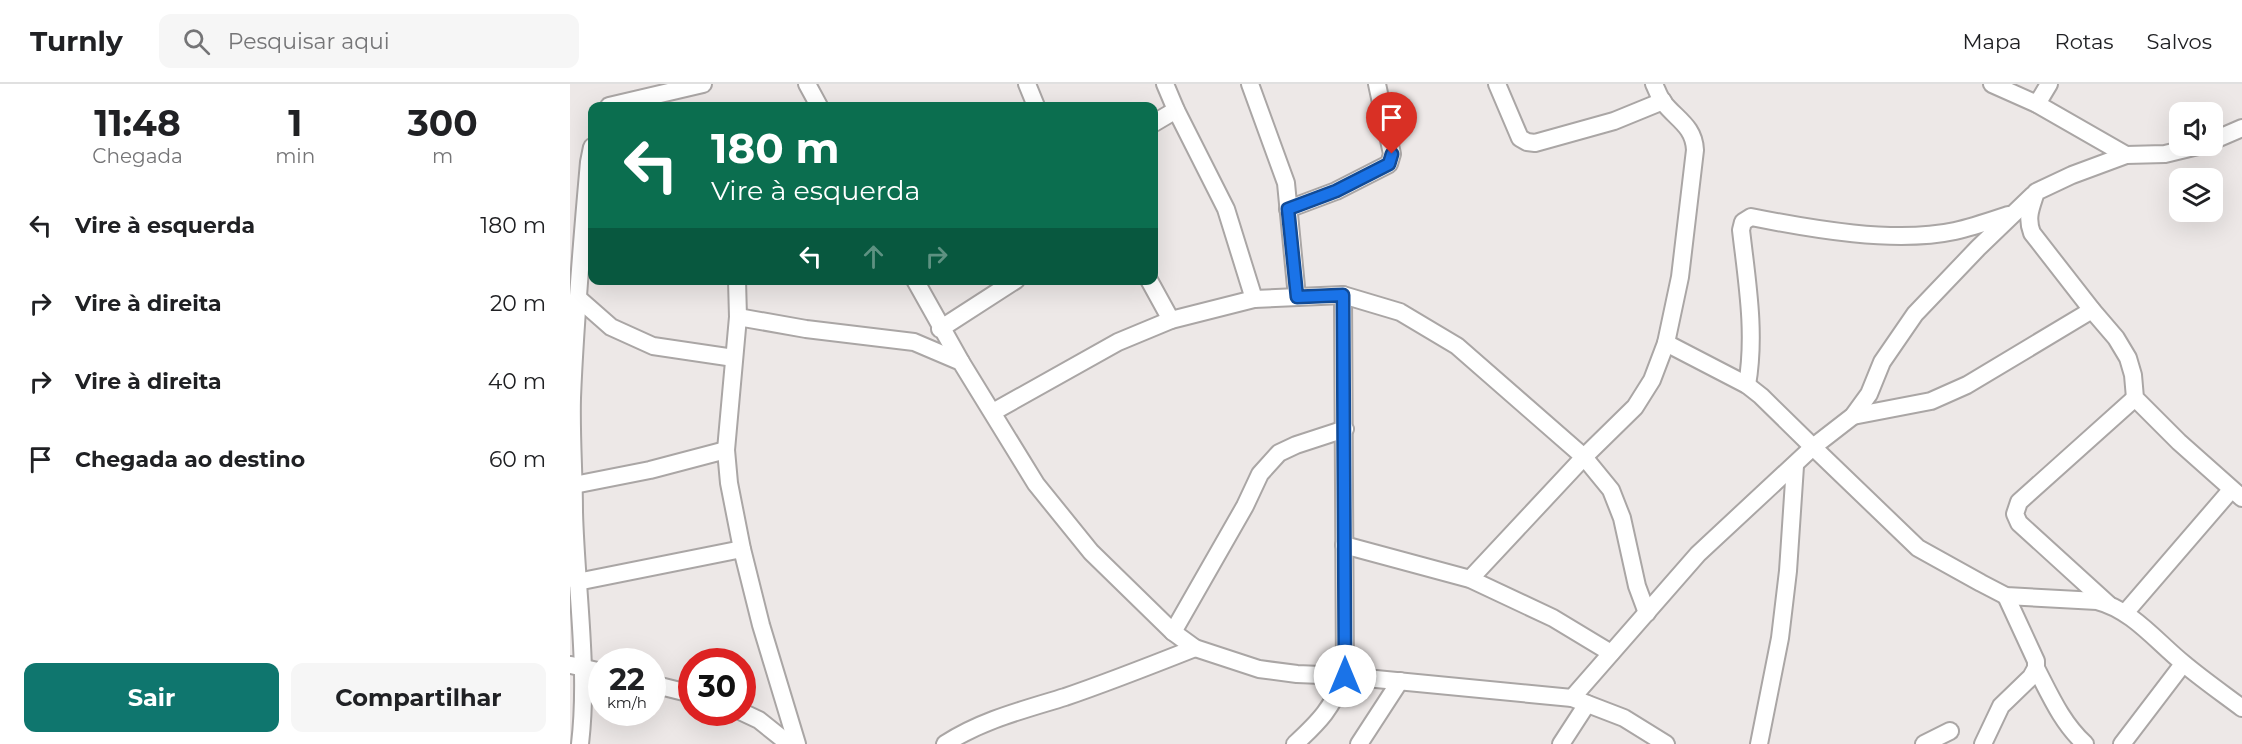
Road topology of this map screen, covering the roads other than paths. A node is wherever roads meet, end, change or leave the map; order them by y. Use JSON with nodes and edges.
{"nodes":[{"id":1,"x":703,"y":84,"type":"edge"},
{"id":2,"x":807,"y":84,"type":"edge"},
{"id":3,"x":1027,"y":84,"type":"edge"},
{"id":4,"x":1165,"y":84,"type":"edge"},
{"id":5,"x":1250,"y":84,"type":"edge"},
{"id":6,"x":1377,"y":84,"type":"edge"},
{"id":7,"x":1497,"y":84,"type":"edge"},
{"id":8,"x":1654,"y":84,"type":"edge"},
{"id":9,"x":1992,"y":84,"type":"edge"},
{"id":10,"x":2049,"y":84,"type":"edge"},
{"id":11,"x":624,"y":100,"type":"edge"},
{"id":12,"x":817,"y":102,"type":"edge"},
{"id":13,"x":1034,"y":102,"type":"edge"},
{"id":14,"x":1662,"y":102,"type":"junction"},
{"id":15,"x":2037,"y":104,"type":"junction"},
{"id":16,"x":1176,"y":110,"type":"junction"},
{"id":17,"x":1158,"y":121,"type":"edge"},
{"id":18,"x":2242,"y":128,"type":"edge"},
{"id":19,"x":2223,"y":136,"type":"edge"},
{"id":20,"x":2169,"y":153,"type":"edge"},
{"id":21,"x":2127,"y":155,"type":"junction"},
{"id":22,"x":588,"y":174,"type":"edge"},
{"id":23,"x":2036,"y":192,"type":"junction"},
{"id":24,"x":1288,"y":209,"type":"junction"},
{"id":25,"x":2016,"y":211,"type":"junction"},
{"id":26,"x":737,"y":285,"type":"edge"},
{"id":27,"x":918,"y":285,"type":"edge"},
{"id":28,"x":1008,"y":285,"type":"edge"},
{"id":29,"x":1152,"y":285,"type":"edge"},
{"id":30,"x":1343,"y":295,"type":"junction"},
{"id":31,"x":1297,"y":297,"type":"junction"},
{"id":32,"x":578,"y":298,"type":"junction"},
{"id":33,"x":1254,"y":299,"type":"junction"},
{"id":34,"x":2092,"y":310,"type":"junction"},
{"id":35,"x":738,"y":317,"type":"junction"},
{"id":36,"x":1171,"y":320,"type":"junction"},
{"id":37,"x":940,"y":329,"type":"junction"},
{"id":38,"x":1666,"y":343,"type":"junction"},
{"id":39,"x":734,"y":358,"type":"junction"},
{"id":40,"x":961,"y":362,"type":"junction"},
{"id":41,"x":1747,"y":385,"type":"junction"},
{"id":42,"x":2135,"y":398,"type":"junction"},
{"id":43,"x":993,"y":412,"type":"junction"},
{"id":44,"x":1853,"y":416,"type":"junction"},
{"id":45,"x":1345,"y":429,"type":"junction"},
{"id":46,"x":1813,"y":447,"type":"junction"},
{"id":47,"x":726,"y":450,"type":"junction"},
{"id":48,"x":1584,"y":457,"type":"junction"},
{"id":49,"x":1795,"y":466,"type":"junction"},
{"id":50,"x":574,"y":485,"type":"junction"},
{"id":51,"x":2237,"y":494,"type":"edge"},
{"id":52,"x":1344,"y":545,"type":"junction"},
{"id":53,"x":742,"y":549,"type":"junction"},
{"id":54,"x":1470,"y":579,"type":"junction"},
{"id":55,"x":577,"y":582,"type":"junction"},
{"id":56,"x":2006,"y":596,"type":"junction"},
{"id":57,"x":2109,"y":604,"type":"junction"},
{"id":58,"x":1647,"y":613,"type":"junction"},
{"id":59,"x":2125,"y":613,"type":"junction"},
{"id":60,"x":1173,"y":632,"type":"junction"},
{"id":61,"x":1196,"y":648,"type":"junction"},
{"id":62,"x":1611,"y":653,"type":"junction"},
{"id":63,"x":2183,"y":664,"type":"junction"},
{"id":64,"x":576,"y":666,"type":"edge"},
{"id":65,"x":2036,"y":668,"type":"junction"},
{"id":66,"x":1345,"y":676,"type":"junction"},
{"id":67,"x":1400,"y":681,"type":"junction"},
{"id":68,"x":1580,"y":701,"type":"junction"},
{"id":69,"x":2242,"y":708,"type":"edge"},
{"id":70,"x":756,"y":719,"type":"edge"},
{"id":71,"x":1950,"y":731,"type":"dead end"},
{"id":72,"x":580,"y":744,"type":"edge"},
{"id":73,"x":789,"y":744,"type":"edge"},
{"id":74,"x":797,"y":744,"type":"edge"},
{"id":75,"x":945,"y":744,"type":"edge"},
{"id":76,"x":1294,"y":744,"type":"edge"},
{"id":77,"x":1359,"y":744,"type":"edge"},
{"id":78,"x":1561,"y":744,"type":"edge"},
{"id":79,"x":1666,"y":744,"type":"edge"},
{"id":80,"x":1759,"y":744,"type":"edge"},
{"id":81,"x":1924,"y":744,"type":"edge"},
{"id":82,"x":1983,"y":744,"type":"edge"},
{"id":83,"x":2085,"y":744,"type":"edge"},
{"id":84,"x":2122,"y":744,"type":"edge"}],
"edges":[{"from":1,"to":11,"type":"street"},
{"from":2,"to":12,"type":"street"},
{"from":3,"to":13,"type":"street"},
{"from":4,"to":16,"type":"street"},
{"from":5,"to":24,"type":"street"},
{"from":6,"to":24,"type":"street"},
{"from":7,"to":14,"type":"street"},
{"from":8,"to":14,"type":"street"},
{"from":9,"to":15,"type":"street"},
{"from":10,"to":15,"type":"street"},
{"from":14,"to":38,"type":"street"},
{"from":15,"to":21,"type":"street"},
{"from":16,"to":17,"type":"street"},
{"from":16,"to":33,"type":"street"},
{"from":18,"to":19,"type":"street"},
{"from":20,"to":21,"type":"street"},
{"from":21,"to":23,"type":"street"},
{"from":22,"to":32,"type":"street"},
{"from":23,"to":25,"type":"street"},
{"from":23,"to":34,"type":"street"},
{"from":24,"to":31,"type":"street"},
{"from":25,"to":41,"type":"street"},
{"from":25,"to":44,"type":"street"},
{"from":26,"to":35,"type":"street"},
{"from":27,"to":37,"type":"street"},
{"from":28,"to":37,"type":"street"},
{"from":29,"to":36,"type":"street"},
{"from":30,"to":31,"type":"street"},
{"from":30,"to":45,"type":"street"},
{"from":30,"to":48,"type":"street"},
{"from":31,"to":33,"type":"street"},
{"from":32,"to":39,"type":"street"},
{"from":32,"to":50,"type":"street"},
{"from":33,"to":36,"type":"street"},
{"from":34,"to":42,"type":"street"},
{"from":34,"to":44,"type":"street"},
{"from":35,"to":39,"type":"street"},
{"from":35,"to":40,"type":"street"},
{"from":36,"to":43,"type":"street"},
{"from":37,"to":40,"type":"street"},
{"from":38,"to":41,"type":"street"},
{"from":38,"to":48,"type":"street"},
{"from":39,"to":47,"type":"street"},
{"from":40,"to":43,"type":"street"},
{"from":41,"to":46,"type":"street"},
{"from":42,"to":51,"type":"street"},
{"from":42,"to":57,"type":"street"},
{"from":43,"to":60,"type":"street"},
{"from":44,"to":46,"type":"street"},
{"from":45,"to":52,"type":"street"},
{"from":45,"to":60,"type":"street"},
{"from":46,"to":49,"type":"street"},
{"from":46,"to":56,"type":"street"},
{"from":47,"to":50,"type":"street"},
{"from":47,"to":53,"type":"street"},
{"from":48,"to":54,"type":"street"},
{"from":48,"to":58,"type":"street"},
{"from":49,"to":58,"type":"street"},
{"from":49,"to":80,"type":"street"},
{"from":50,"to":55,"type":"street"},
{"from":51,"to":59,"type":"street"},
{"from":52,"to":54,"type":"street"},
{"from":52,"to":66,"type":"street"},
{"from":53,"to":55,"type":"street"},
{"from":53,"to":74,"type":"street"},
{"from":54,"to":62,"type":"street"},
{"from":55,"to":64,"type":"street"},
{"from":56,"to":57,"type":"street"},
{"from":56,"to":65,"type":"street"},
{"from":57,"to":59,"type":"street"},
{"from":58,"to":62,"type":"street"},
{"from":59,"to":63,"type":"street"},
{"from":60,"to":61,"type":"street"},
{"from":61,"to":66,"type":"street"},
{"from":61,"to":75,"type":"street"},
{"from":62,"to":68,"type":"street"},
{"from":63,"to":69,"type":"street"},
{"from":63,"to":84,"type":"street"},
{"from":64,"to":72,"type":"street"},
{"from":65,"to":82,"type":"street"},
{"from":65,"to":83,"type":"street"},
{"from":66,"to":67,"type":"street"},
{"from":66,"to":76,"type":"street"},
{"from":67,"to":68,"type":"street"},
{"from":67,"to":77,"type":"street"},
{"from":68,"to":78,"type":"street"},
{"from":68,"to":79,"type":"street"},
{"from":70,"to":73,"type":"street"},
{"from":71,"to":81,"type":"street"}]}
